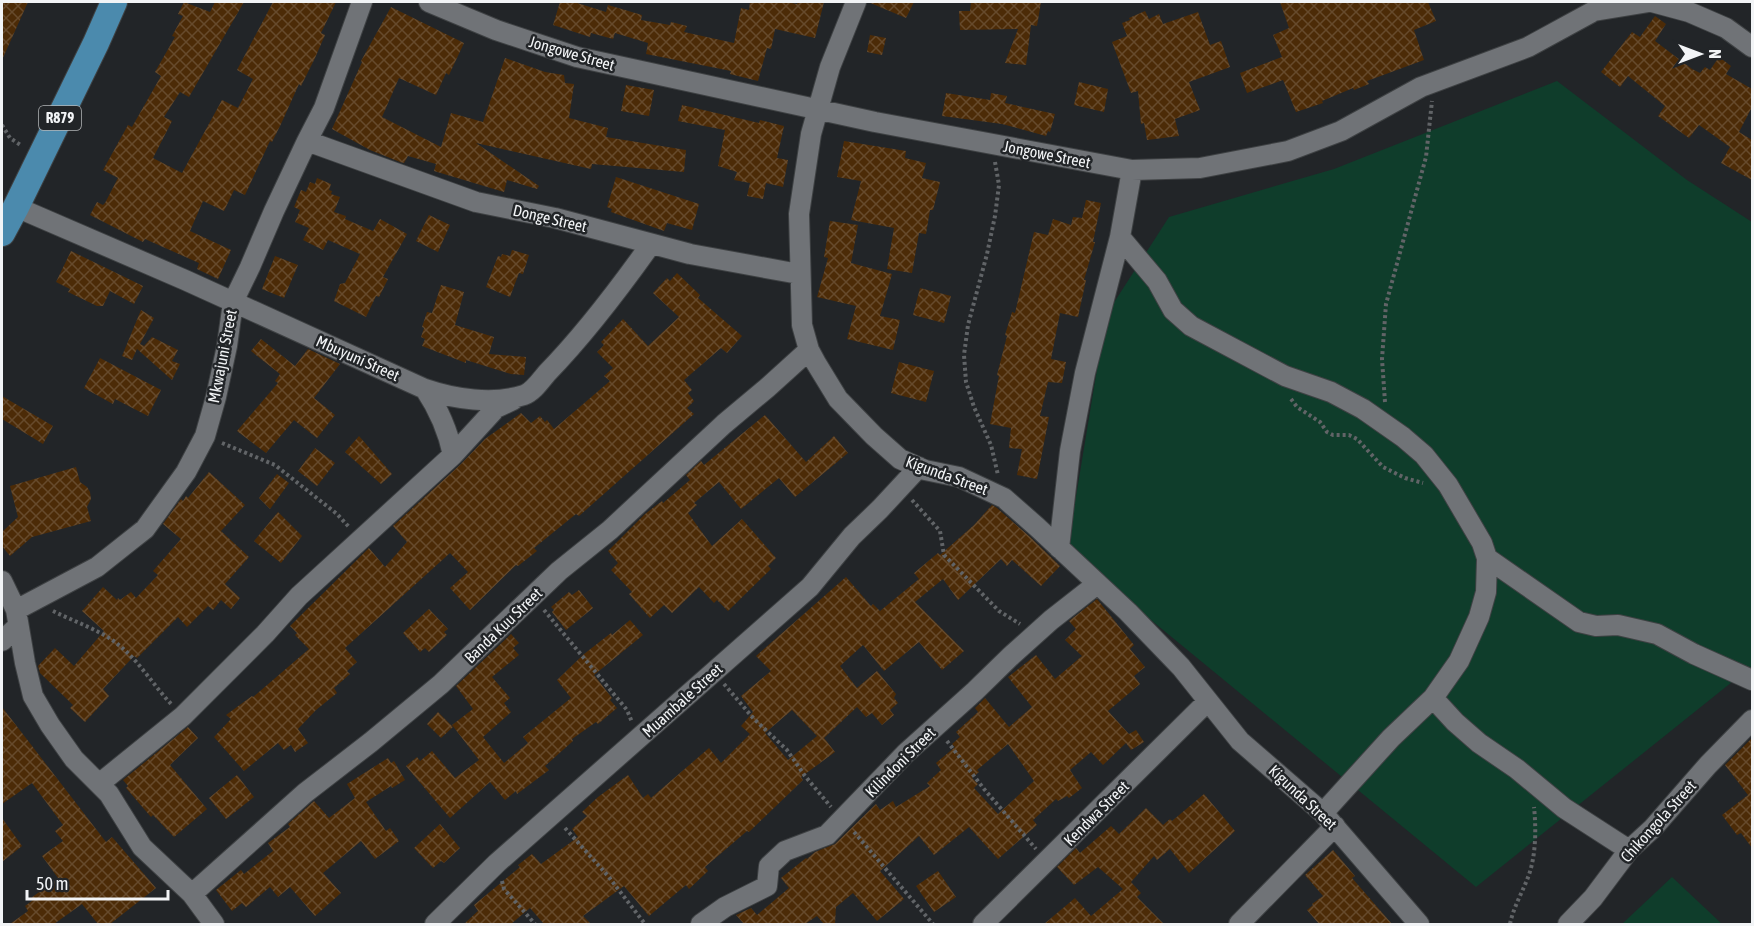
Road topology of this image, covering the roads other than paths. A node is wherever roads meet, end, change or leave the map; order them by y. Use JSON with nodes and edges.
{"nodes":[{"id":1,"x":114,"y":2,"type":"edge"},
{"id":2,"x":362,"y":2,"type":"edge"},
{"id":3,"x":429,"y":2,"type":"edge"},
{"id":4,"x":856,"y":2,"type":"edge"},
{"id":5,"x":1651,"y":2,"type":"edge"},
{"id":6,"x":1752,"y":47,"type":"edge"},
{"id":7,"x":818,"y":110,"type":"junction"},
{"id":8,"x":307,"y":141,"type":"junction"},
{"id":9,"x":1132,"y":170,"type":"junction"},
{"id":10,"x":16,"y":207,"type":"junction"},
{"id":11,"x":2,"y":233,"type":"edge"},
{"id":12,"x":1120,"y":237,"type":"junction"},
{"id":13,"x":651,"y":244,"type":"junction"},
{"id":14,"x":799,"y":274,"type":"junction"},
{"id":15,"x":232,"y":302,"type":"junction"},
{"id":16,"x":809,"y":350,"type":"junction"},
{"id":17,"x":424,"y":389,"type":"junction"},
{"id":18,"x":527,"y":395,"type":"junction"},
{"id":19,"x":453,"y":455,"type":"junction"},
{"id":20,"x":919,"y":467,"type":"junction"},
{"id":21,"x":1059,"y":548,"type":"junction"},
{"id":22,"x":1487,"y":558,"type":"junction"},
{"id":23,"x":2,"y":580,"type":"edge"},
{"id":24,"x":1097,"y":584,"type":"junction"},
{"id":25,"x":22,"y":613,"type":"junction"},
{"id":26,"x":2,"y":641,"type":"edge"},
{"id":27,"x":1752,"y":680,"type":"edge"},
{"id":28,"x":1433,"y":698,"type":"junction"},
{"id":29,"x":1208,"y":701,"type":"junction"},
{"id":30,"x":1752,"y":720,"type":"edge"},
{"id":31,"x":99,"y":784,"type":"junction"},
{"id":32,"x":1329,"y":820,"type":"junction"},
{"id":33,"x":1629,"y":850,"type":"junction"},
{"id":34,"x":192,"y":894,"type":"junction"},
{"id":35,"x":214,"y":924,"type":"edge"},
{"id":36,"x":435,"y":924,"type":"edge"},
{"id":37,"x":701,"y":924,"type":"edge"},
{"id":38,"x":982,"y":924,"type":"edge"},
{"id":39,"x":1239,"y":924,"type":"edge"},
{"id":40,"x":1419,"y":924,"type":"edge"},
{"id":41,"x":1568,"y":924,"type":"edge"}],
"edges":[{"from":1,"to":10,"type":"main road","number":"R879"},
{"from":2,"to":8,"type":"street","name":"Mkwajuni Street"},
{"from":3,"to":7,"type":"street","name":"Jongowe Street"},
{"from":4,"to":7,"type":"street","name":"Kigunda Street"},
{"from":5,"to":6,"type":"street","name":"Jongowe Street"},
{"from":5,"to":9,"type":"street","name":"Jongowe Street"},
{"from":7,"to":9,"type":"street","name":"Jongowe Street"},
{"from":7,"to":14,"type":"street","name":"Kigunda Street"},
{"from":8,"to":13,"type":"street","name":"Donge Street"},
{"from":8,"to":15,"type":"street","name":"Mkwajuni Street"},
{"from":9,"to":12,"type":"street"},
{"from":10,"to":11,"type":"main road","number":"R879"},
{"from":10,"to":15,"type":"street","name":"Mbuyuni Street"},
{"from":12,"to":21,"type":"street"},
{"from":12,"to":22,"type":"street"},
{"from":13,"to":14,"type":"street","name":"Donge Street"},
{"from":13,"to":18,"type":"street"},
{"from":14,"to":16,"type":"street","name":"Kigunda Street"},
{"from":15,"to":17,"type":"street","name":"Mbuyuni Street"},
{"from":15,"to":25,"type":"street","name":"Mkwajuni Street"},
{"from":16,"to":20,"type":"street","name":"Kigunda Street"},
{"from":16,"to":34,"type":"street","name":"Banda Kuu Street"},
{"from":17,"to":18,"type":"street","name":"Mbuyuni Street"},
{"from":17,"to":19,"type":"street"},
{"from":18,"to":19,"type":"street"},
{"from":19,"to":31,"type":"street"},
{"from":20,"to":21,"type":"street","name":"Kigunda Street"},
{"from":20,"to":36,"type":"street","name":"Muambale Street"},
{"from":21,"to":24,"type":"street","name":"Kigunda Street"},
{"from":22,"to":27,"type":"street"},
{"from":22,"to":28,"type":"street"},
{"from":23,"to":25,"type":"street"},
{"from":24,"to":29,"type":"street","name":"Kigunda Street"},
{"from":24,"to":37,"type":"street","name":"Kilindoni Street"},
{"from":25,"to":26,"type":"street","name":"Mkwajuni Street"},
{"from":25,"to":31,"type":"street"},
{"from":28,"to":32,"type":"street"},
{"from":28,"to":33,"type":"street"},
{"from":29,"to":32,"type":"street","name":"Kigunda Street"},
{"from":29,"to":38,"type":"street","name":"Kendwa Street"},
{"from":30,"to":33,"type":"street","name":"Chikongola Street"},
{"from":31,"to":34,"type":"street"},
{"from":32,"to":39,"type":"street"},
{"from":32,"to":40,"type":"street","name":"Kigunda Street"},
{"from":33,"to":41,"type":"street","name":"Chikongola Street"},
{"from":34,"to":35,"type":"street"}]}
